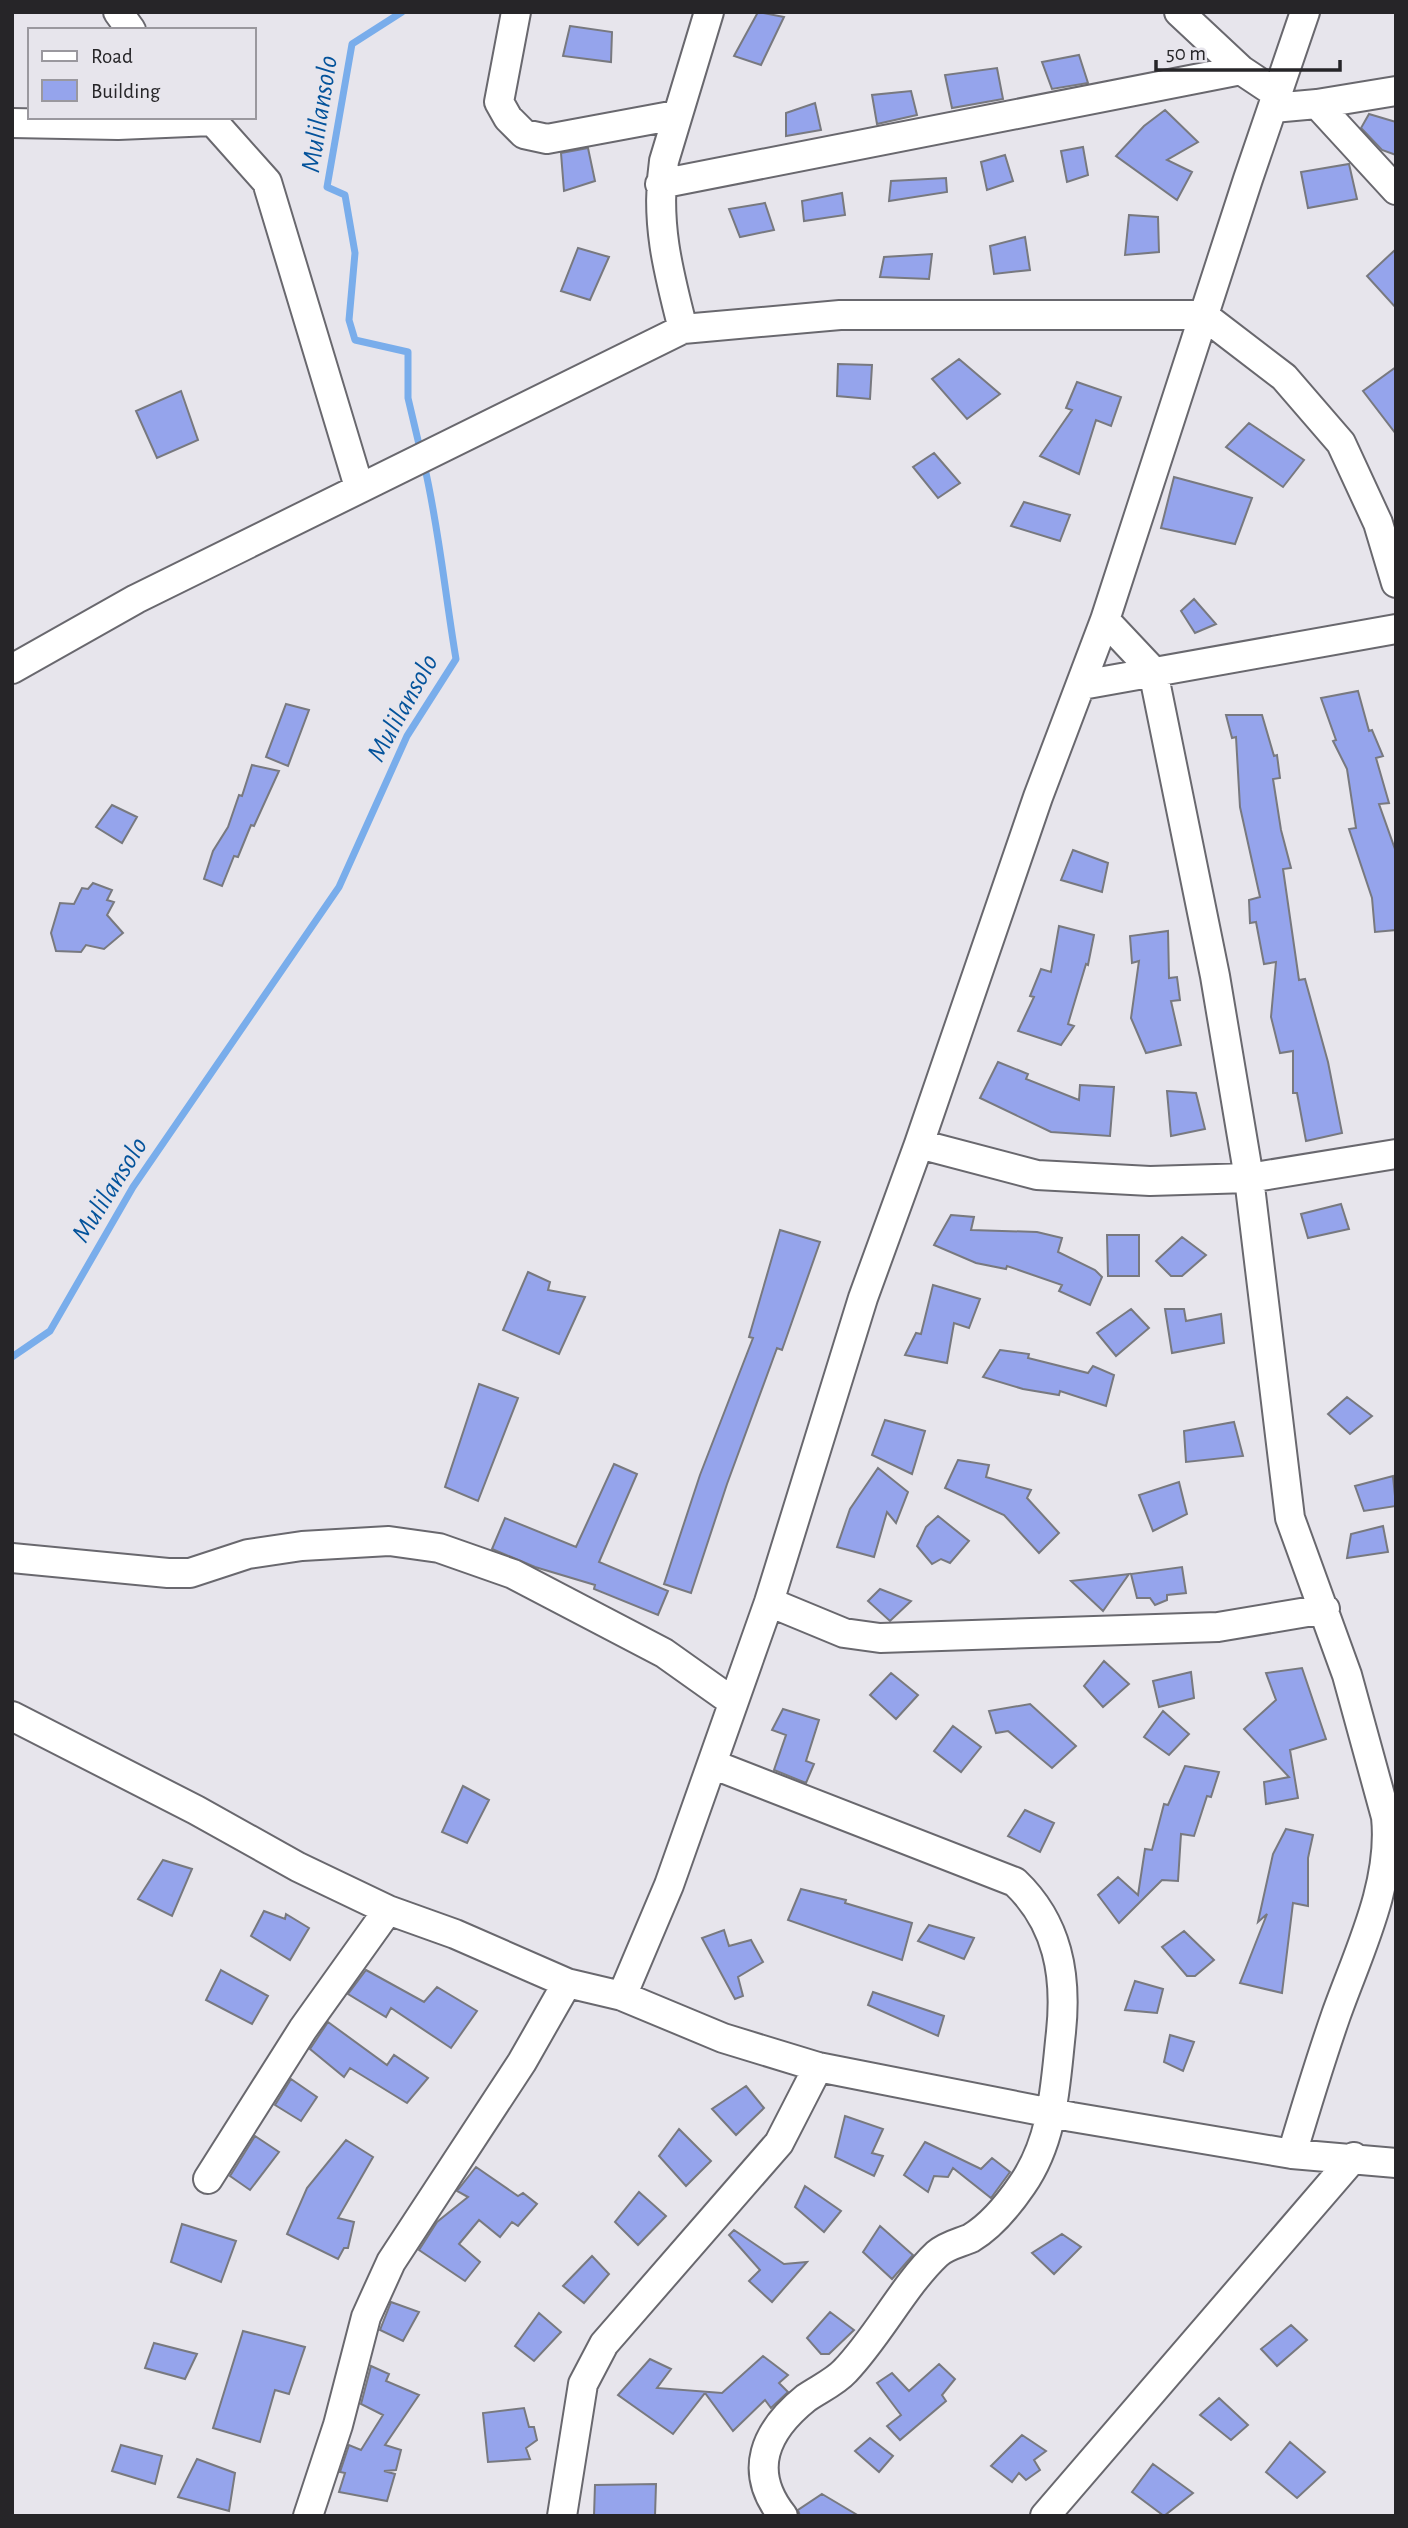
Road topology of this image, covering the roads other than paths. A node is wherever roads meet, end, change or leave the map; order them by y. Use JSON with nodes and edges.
{"nodes":[{"id":1,"x":118,"y":12,"type":"edge"},
{"id":2,"x":516,"y":12,"type":"edge"},
{"id":3,"x":709,"y":12,"type":"edge"},
{"id":4,"x":1180,"y":12,"type":"edge"},
{"id":5,"x":1306,"y":12,"type":"edge"},
{"id":6,"x":130,"y":28,"type":"edge"},
{"id":7,"x":1241,"y":70,"type":"junction"},
{"id":8,"x":1396,"y":91,"type":"edge"},
{"id":9,"x":1275,"y":101,"type":"junction"},
{"id":10,"x":1317,"y":104,"type":"junction"},
{"id":11,"x":677,"y":116,"type":"junction"},
{"id":12,"x":211,"y":119,"type":"edge"},
{"id":13,"x":12,"y":123,"type":"edge"},
{"id":14,"x":660,"y":184,"type":"junction"},
{"id":15,"x":1396,"y":190,"type":"edge"},
{"id":16,"x":1203,"y":315,"type":"junction"},
{"id":17,"x":683,"y":329,"type":"junction"},
{"id":18,"x":359,"y":487,"type":"junction"},
{"id":19,"x":1396,"y":583,"type":"edge"},
{"id":20,"x":1105,"y":620,"type":"junction"},
{"id":21,"x":1396,"y":629,"type":"edge"},
{"id":22,"x":12,"y":669,"type":"edge"},
{"id":23,"x":1153,"y":671,"type":"junction"},
{"id":24,"x":1082,"y":685,"type":"junction"},
{"id":25,"x":919,"y":1144,"type":"junction"},
{"id":26,"x":1396,"y":1154,"type":"edge"},
{"id":27,"x":1249,"y":1178,"type":"junction"},
{"id":28,"x":12,"y":1558,"type":"edge"},
{"id":29,"x":769,"y":1602,"type":"junction"},
{"id":30,"x":1325,"y":1609,"type":"junction"},
{"id":31,"x":733,"y":1702,"type":"junction"},
{"id":32,"x":12,"y":1716,"type":"edge"},
{"id":33,"x":712,"y":1764,"type":"junction"},
{"id":34,"x":388,"y":1910,"type":"junction"},
{"id":35,"x":567,"y":1983,"type":"junction"},
{"id":36,"x":622,"y":1996,"type":"junction"},
{"id":37,"x":818,"y":2067,"type":"junction"},
{"id":38,"x":1052,"y":2113,"type":"junction"},
{"id":39,"x":1292,"y":2154,"type":"junction"},
{"id":40,"x":1354,"y":2157,"type":"junction"},
{"id":41,"x":1396,"y":2163,"type":"edge"},
{"id":42,"x":208,"y":2179,"type":"dead end"},
{"id":43,"x":308,"y":2516,"type":"edge"},
{"id":44,"x":562,"y":2516,"type":"edge"},
{"id":45,"x":783,"y":2516,"type":"edge"},
{"id":46,"x":1045,"y":2516,"type":"edge"}],
"edges":[{"from":1,"to":6,"type":"street"},
{"from":2,"to":11,"type":"street"},
{"from":3,"to":11,"type":"street"},
{"from":4,"to":7,"type":"street"},
{"from":5,"to":9,"type":"street"},
{"from":7,"to":9,"type":"street"},
{"from":7,"to":14,"type":"street"},
{"from":8,"to":10,"type":"street"},
{"from":9,"to":10,"type":"street"},
{"from":9,"to":16,"type":"street"},
{"from":10,"to":15,"type":"street"},
{"from":11,"to":14,"type":"street"},
{"from":12,"to":13,"type":"street"},
{"from":12,"to":18,"type":"street"},
{"from":14,"to":17,"type":"street"},
{"from":16,"to":17,"type":"street"},
{"from":16,"to":19,"type":"street"},
{"from":16,"to":20,"type":"street"},
{"from":17,"to":18,"type":"street"},
{"from":18,"to":22,"type":"street"},
{"from":20,"to":23,"type":"street"},
{"from":20,"to":24,"type":"street"},
{"from":21,"to":23,"type":"street"},
{"from":23,"to":24,"type":"street"},
{"from":23,"to":27,"type":"street"},
{"from":24,"to":25,"type":"street"},
{"from":25,"to":27,"type":"street"},
{"from":25,"to":29,"type":"street"},
{"from":26,"to":27,"type":"street"},
{"from":27,"to":30,"type":"street"},
{"from":28,"to":31,"type":"street"},
{"from":29,"to":30,"type":"street"},
{"from":29,"to":31,"type":"street"},
{"from":30,"to":39,"type":"street"},
{"from":31,"to":33,"type":"street"},
{"from":32,"to":34,"type":"street"},
{"from":33,"to":36,"type":"street"},
{"from":33,"to":38,"type":"street"},
{"from":34,"to":35,"type":"street"},
{"from":34,"to":42,"type":"street"},
{"from":35,"to":36,"type":"street"},
{"from":35,"to":43,"type":"street"},
{"from":36,"to":37,"type":"street"},
{"from":37,"to":38,"type":"street"},
{"from":37,"to":44,"type":"street"},
{"from":38,"to":39,"type":"street"},
{"from":38,"to":45,"type":"street"},
{"from":39,"to":40,"type":"street"},
{"from":40,"to":41,"type":"street"},
{"from":40,"to":46,"type":"street"}]}
